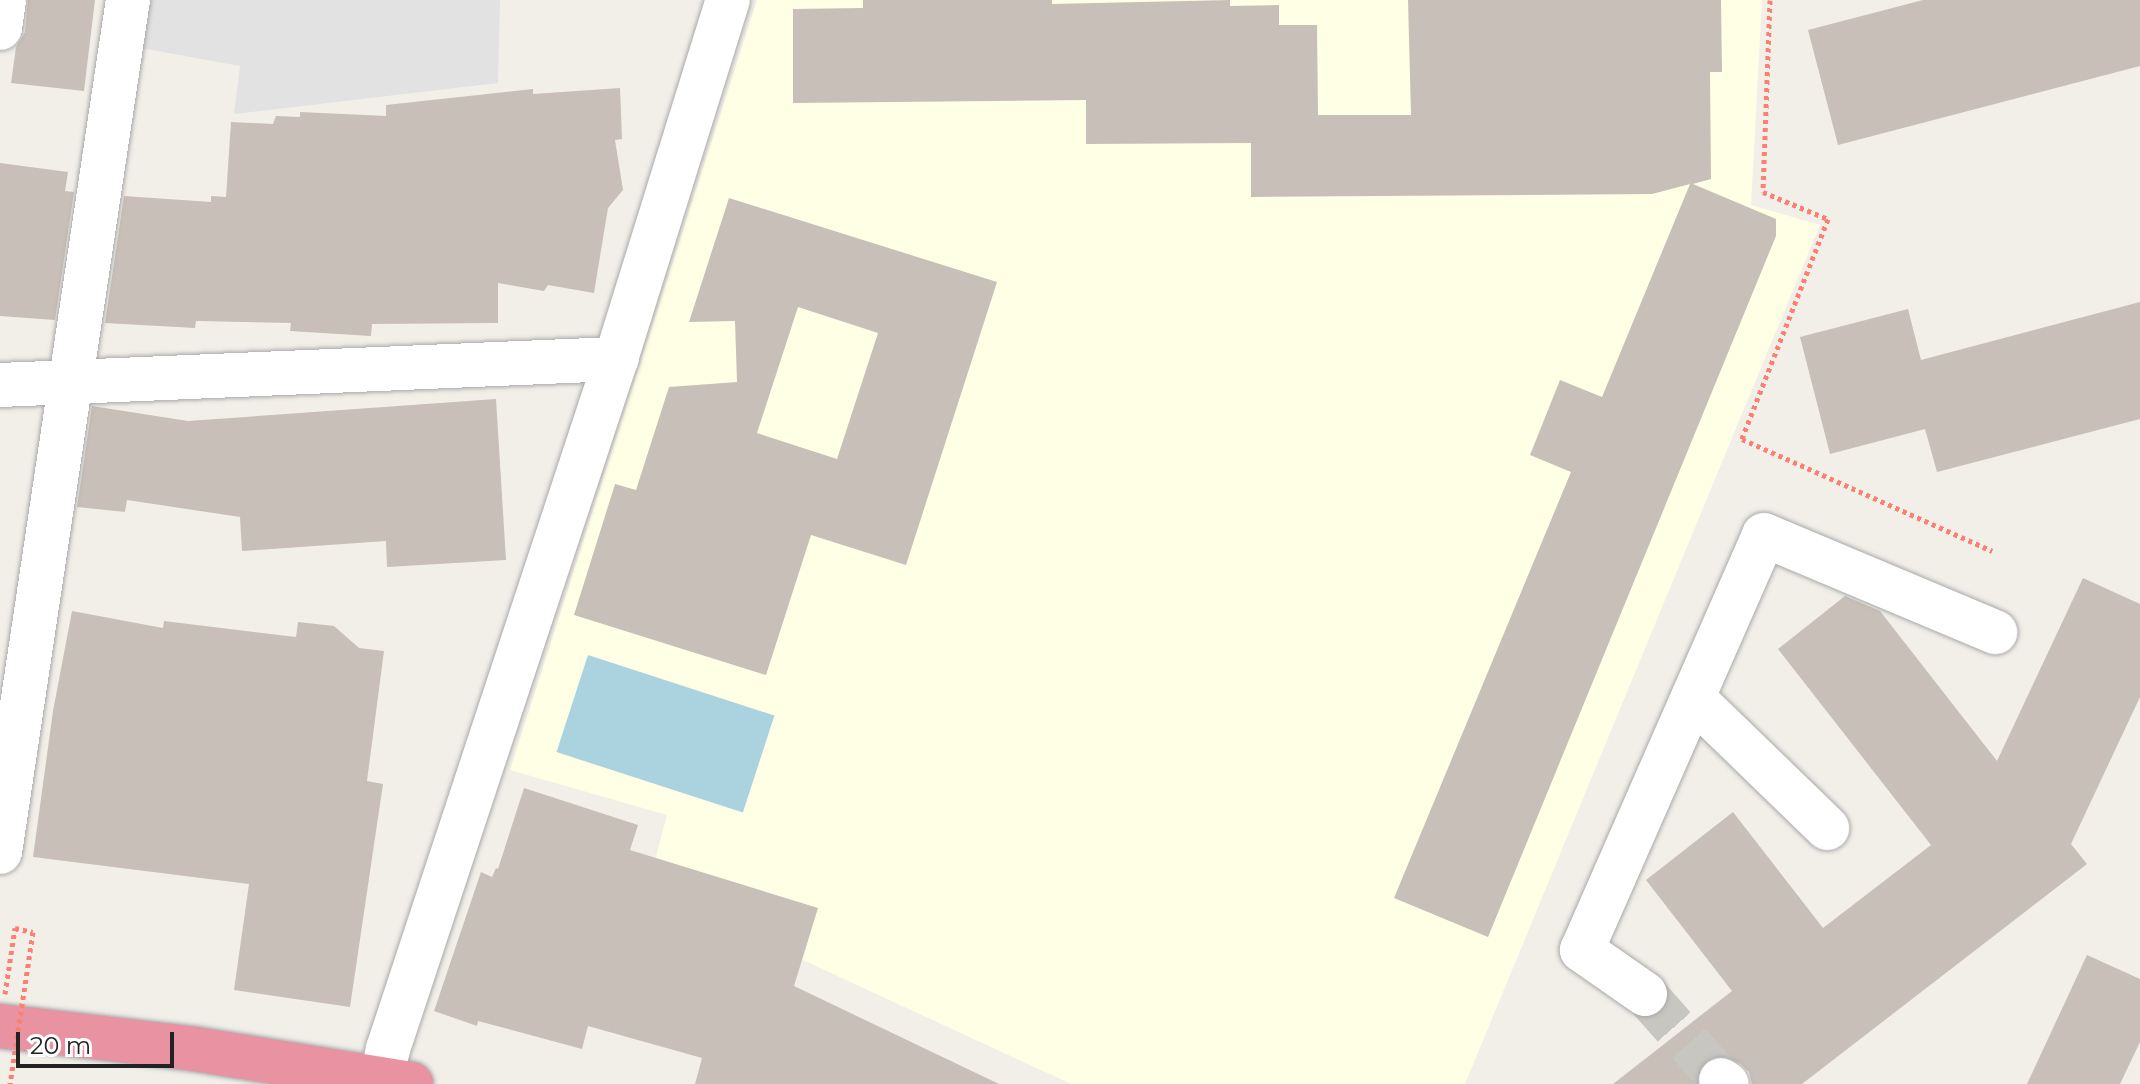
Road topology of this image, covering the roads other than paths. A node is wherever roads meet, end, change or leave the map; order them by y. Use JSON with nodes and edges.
{"nodes":[{"id":1,"x":4,"y":0,"type":"edge"},
{"id":2,"x":128,"y":0,"type":"edge"},
{"id":3,"x":728,"y":0,"type":"edge"},
{"id":4,"x":0,"y":28,"type":"edge"},
{"id":5,"x":616,"y":359,"type":"junction"},
{"id":6,"x":70,"y":381,"type":"junction"},
{"id":7,"x":0,"y":385,"type":"edge"},
{"id":8,"x":1995,"y":632,"type":"dead end"},
{"id":9,"x":1693,"y":698,"type":"junction"},
{"id":10,"x":1827,"y":828,"type":"dead end"},
{"id":11,"x":0,"y":852,"type":"edge"},
{"id":12,"x":1645,"y":994,"type":"tunnel mouth"},
{"id":13,"x":2,"y":1010,"type":"edge"},
{"id":14,"x":391,"y":1082,"type":"edge"}],
"edges":[{"from":1,"to":4,"type":"street"},
{"from":2,"to":6,"type":"street"},
{"from":3,"to":5,"type":"street"},
{"from":5,"to":6,"type":"street"},
{"from":5,"to":14,"type":"street"},
{"from":6,"to":7,"type":"street"},
{"from":6,"to":11,"type":"street"},
{"from":8,"to":9,"type":"street"},
{"from":9,"to":10,"type":"street"},
{"from":9,"to":12,"type":"street"},
{"from":13,"to":14,"type":"highway"}]}
